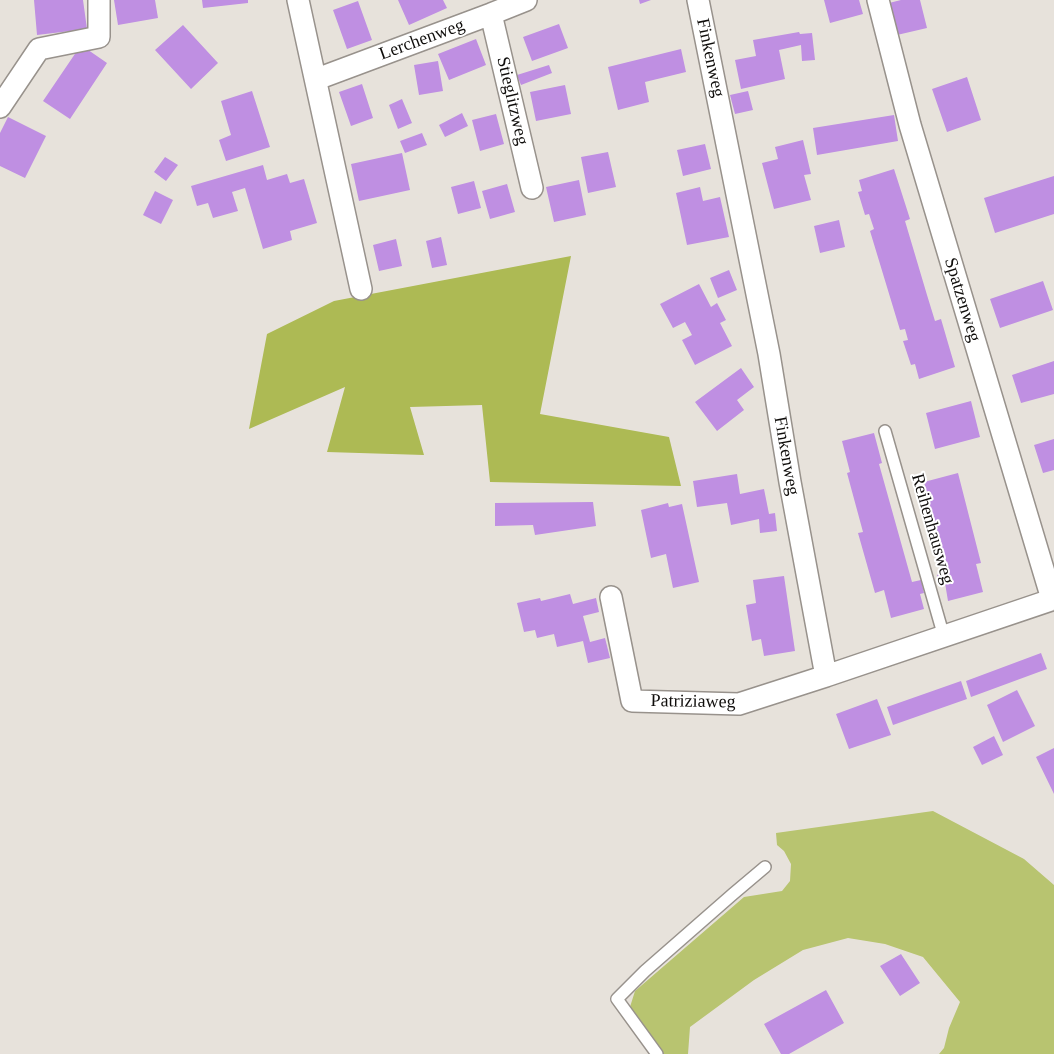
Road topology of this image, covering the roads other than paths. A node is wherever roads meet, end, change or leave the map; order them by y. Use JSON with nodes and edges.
{"nodes":[{"id":1,"x":99,"y":0,"type":"edge"},
{"id":2,"x":298,"y":0,"type":"edge"},
{"id":3,"x":526,"y":0,"type":"edge"},
{"id":4,"x":698,"y":0,"type":"edge"},
{"id":5,"x":878,"y":0,"type":"edge"},
{"id":6,"x":491,"y":14,"type":"junction"},
{"id":7,"x":317,"y":79,"type":"junction"},
{"id":8,"x":0,"y":107,"type":"edge"},
{"id":9,"x":532,"y":188,"type":"dead end"},
{"id":10,"x":361,"y":289,"type":"dead end"},
{"id":11,"x":885,"y":431,"type":"dead end"},
{"id":12,"x":611,"y":597,"type":"dead end"},
{"id":13,"x":1053,"y":599,"type":"edge"},
{"id":14,"x":944,"y":637,"type":"junction"},
{"id":15,"x":826,"y":676,"type":"junction"},
{"id":16,"x":765,"y":867,"type":"dead end"},
{"id":17,"x":657,"y":1054,"type":"edge"}],
"edges":[{"from":1,"to":8,"type":"street"},
{"from":2,"to":7,"type":"street"},
{"from":3,"to":6,"type":"street","name":"Lerchenweg"},
{"from":4,"to":15,"type":"street","name":"Finkenweg"},
{"from":5,"to":13,"type":"street","name":"Spatzenweg"},
{"from":6,"to":7,"type":"street","name":"Lerchenweg"},
{"from":6,"to":9,"type":"street","name":"Stieglitzweg"},
{"from":7,"to":10,"type":"street"},
{"from":11,"to":14,"type":"lane","name":"Reihenhausweg"},
{"from":12,"to":15,"type":"street","name":"Patriziaweg"},
{"from":13,"to":14,"type":"street"},
{"from":14,"to":15,"type":"street"},
{"from":16,"to":17,"type":"lane"}]}
